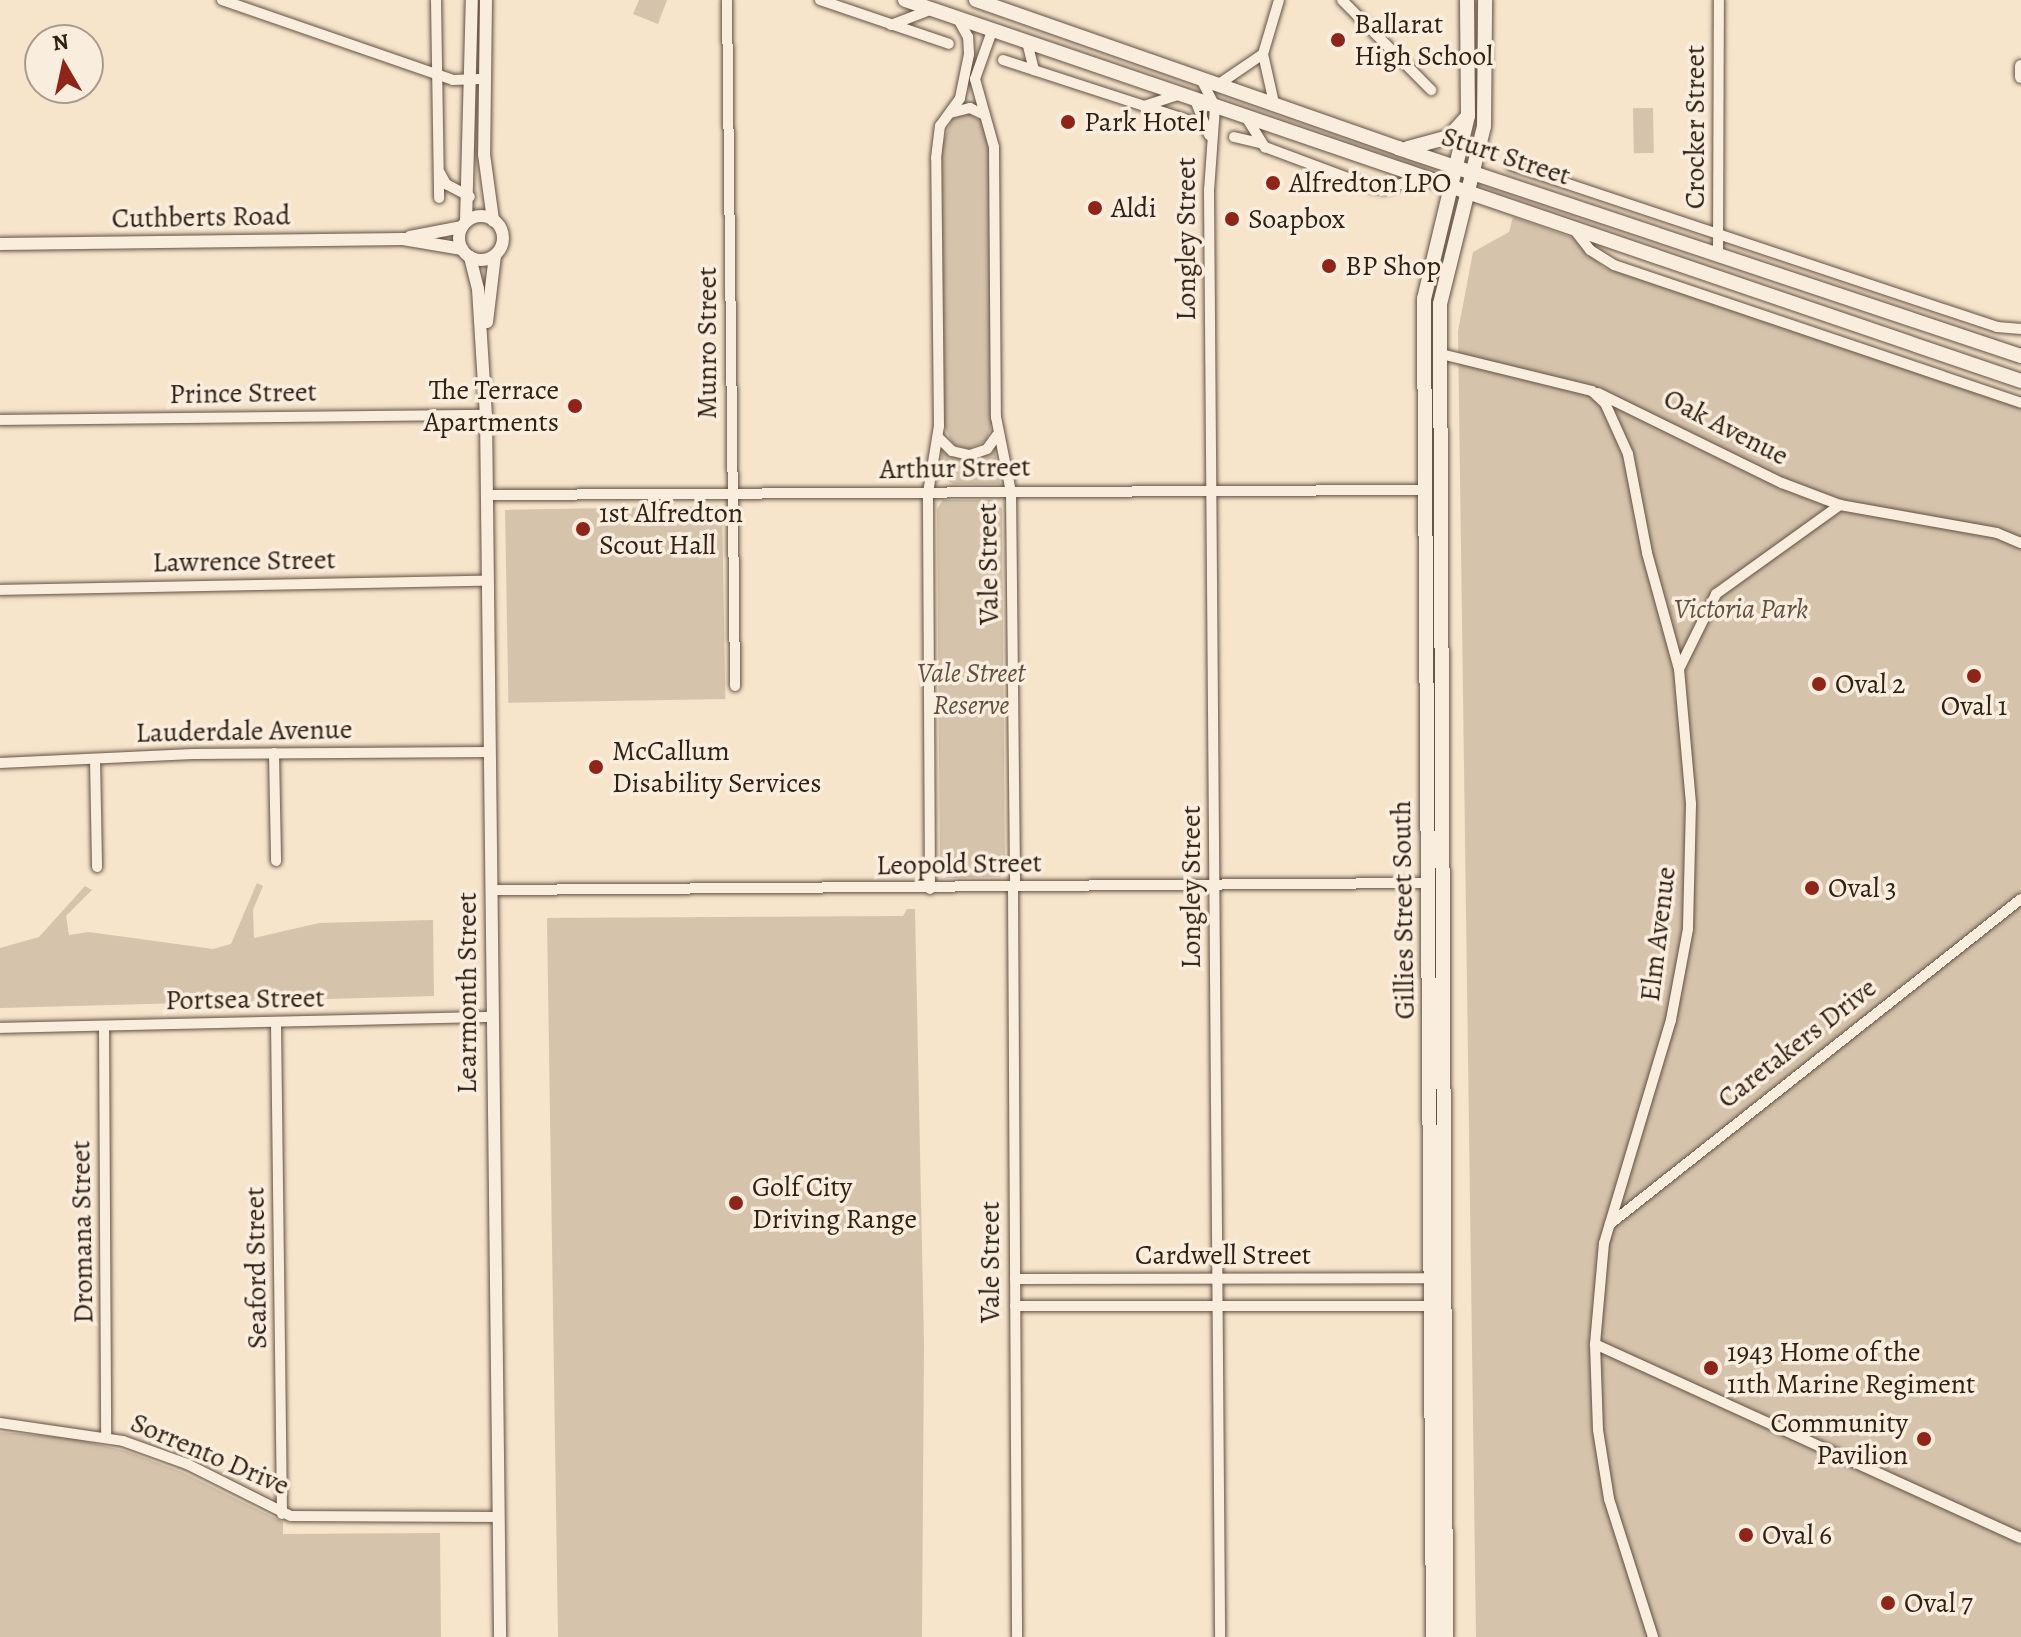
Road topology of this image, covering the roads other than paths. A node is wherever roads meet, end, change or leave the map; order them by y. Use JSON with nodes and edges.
{"nodes":[{"id":1,"x":222,"y":0,"type":"edge"},
{"id":2,"x":436,"y":0,"type":"edge"},
{"id":3,"x":472,"y":0,"type":"edge"},
{"id":4,"x":486,"y":0,"type":"edge"},
{"id":5,"x":727,"y":0,"type":"edge"},
{"id":6,"x":820,"y":0,"type":"edge"},
{"id":7,"x":905,"y":0,"type":"edge"},
{"id":8,"x":976,"y":0,"type":"edge"},
{"id":9,"x":1279,"y":0,"type":"edge"},
{"id":10,"x":1342,"y":0,"type":"edge"},
{"id":11,"x":1467,"y":0,"type":"edge"},
{"id":12,"x":1485,"y":0,"type":"edge"},
{"id":13,"x":1719,"y":0,"type":"edge"},
{"id":14,"x":930,"y":10,"type":"junction"},
{"id":15,"x":958,"y":19,"type":"junction"},
{"id":16,"x":891,"y":25,"type":"junction"},
{"id":17,"x":992,"y":31,"type":"junction"},
{"id":18,"x":1027,"y":42,"type":"junction"},
{"id":19,"x":949,"y":44,"type":"dead end"},
{"id":20,"x":1263,"y":54,"type":"junction"},
{"id":21,"x":1003,"y":60,"type":"dead end"},
{"id":22,"x":2021,"y":66,"type":"edge"},
{"id":23,"x":1034,"y":70,"type":"junction"},
{"id":24,"x":438,"y":75,"type":"junction"},
{"id":25,"x":1200,"y":77,"type":"junction"},
{"id":26,"x":2021,"y":77,"type":"edge"},
{"id":27,"x":470,"y":79,"type":"junction"},
{"id":28,"x":486,"y":79,"type":"junction"},
{"id":29,"x":1219,"y":84,"type":"junction"},
{"id":30,"x":1431,"y":90,"type":"dead end"},
{"id":31,"x":1180,"y":94,"type":"junction"},
{"id":32,"x":1195,"y":100,"type":"junction"},
{"id":33,"x":1274,"y":103,"type":"junction"},
{"id":34,"x":1144,"y":107,"type":"junction"},
{"id":35,"x":1215,"y":107,"type":"junction"},
{"id":36,"x":948,"y":114,"type":"junction"},
{"id":37,"x":983,"y":114,"type":"junction"},
{"id":38,"x":1468,"y":116,"type":"junction"},
{"id":39,"x":1246,"y":117,"type":"junction"},
{"id":40,"x":1191,"y":121,"type":"dead end"},
{"id":41,"x":1209,"y":137,"type":"junction"},
{"id":42,"x":1234,"y":137,"type":"dead end"},
{"id":43,"x":1261,"y":143,"type":"junction"},
{"id":44,"x":1398,"y":148,"type":"junction"},
{"id":45,"x":1511,"y":165,"type":"dead end"},
{"id":46,"x":439,"y":166,"type":"junction"},
{"id":47,"x":1459,"y":169,"type":"junction"},
{"id":48,"x":1475,"y":173,"type":"junction"},
{"id":49,"x":1422,"y":177,"type":"junction"},
{"id":50,"x":1454,"y":188,"type":"junction"},
{"id":51,"x":1471,"y":193,"type":"junction"},
{"id":52,"x":439,"y":198,"type":"dead end"},
{"id":53,"x":471,"y":198,"type":"junction"},
{"id":54,"x":493,"y":220,"type":"junction"},
{"id":55,"x":464,"y":224,"type":"junction"},
{"id":56,"x":1573,"y":227,"type":"junction"},
{"id":57,"x":1718,"y":231,"type":"junction"},
{"id":58,"x":403,"y":239,"type":"junction"},
{"id":59,"x":0,"y":244,"type":"edge"},
{"id":60,"x":466,"y":253,"type":"junction"},
{"id":61,"x":1718,"y":253,"type":"junction"},
{"id":62,"x":495,"y":255,"type":"junction"},
{"id":63,"x":2021,"y":329,"type":"edge"},
{"id":64,"x":484,"y":349,"type":"junction"},
{"id":65,"x":1441,"y":354,"type":"junction"},
{"id":66,"x":2021,"y":356,"type":"edge"},
{"id":67,"x":2021,"y":381,"type":"edge"},
{"id":68,"x":1592,"y":391,"type":"junction"},
{"id":69,"x":2021,"y":403,"type":"edge"},
{"id":70,"x":486,"y":415,"type":"junction"},
{"id":71,"x":0,"y":420,"type":"edge"},
{"id":72,"x":997,"y":435,"type":"junction"},
{"id":73,"x":938,"y":437,"type":"junction"},
{"id":74,"x":1441,"y":489,"type":"junction"},
{"id":75,"x":1424,"y":490,"type":"junction"},
{"id":76,"x":1213,"y":491,"type":"junction"},
{"id":77,"x":1011,"y":492,"type":"junction"},
{"id":78,"x":731,"y":493,"type":"junction"},
{"id":79,"x":928,"y":493,"type":"junction"},
{"id":80,"x":487,"y":495,"type":"junction"},
{"id":81,"x":1840,"y":505,"type":"junction"},
{"id":82,"x":2021,"y":543,"type":"edge"},
{"id":83,"x":488,"y":581,"type":"junction"},
{"id":84,"x":0,"y":590,"type":"edge"},
{"id":85,"x":1679,"y":669,"type":"junction"},
{"id":86,"x":735,"y":686,"type":"dead end"},
{"id":87,"x":489,"y":752,"type":"junction"},
{"id":88,"x":274,"y":753,"type":"junction"},
{"id":89,"x":95,"y":759,"type":"junction"},
{"id":90,"x":0,"y":763,"type":"edge"},
{"id":91,"x":276,"y":861,"type":"dead end"},
{"id":92,"x":97,"y":867,"type":"dead end"},
{"id":93,"x":1434,"y":883,"type":"junction"},
{"id":94,"x":1215,"y":885,"type":"junction"},
{"id":95,"x":1014,"y":887,"type":"junction"},
{"id":96,"x":930,"y":889,"type":"junction"},
{"id":97,"x":491,"y":890,"type":"junction"},
{"id":98,"x":2021,"y":899,"type":"edge"},
{"id":99,"x":491,"y":1017,"type":"junction"},
{"id":100,"x":276,"y":1022,"type":"junction"},
{"id":101,"x":104,"y":1026,"type":"junction"},
{"id":102,"x":0,"y":1028,"type":"edge"},
{"id":103,"x":1607,"y":1229,"type":"junction"},
{"id":104,"x":1439,"y":1278,"type":"junction"},
{"id":105,"x":1015,"y":1279,"type":"junction"},
{"id":106,"x":1217,"y":1279,"type":"junction"},
{"id":107,"x":1015,"y":1306,"type":"junction"},
{"id":108,"x":1217,"y":1306,"type":"junction"},
{"id":109,"x":1439,"y":1306,"type":"junction"},
{"id":110,"x":1595,"y":1344,"type":"junction"},
{"id":111,"x":0,"y":1423,"type":"edge"},
{"id":112,"x":106,"y":1436,"type":"junction"},
{"id":113,"x":282,"y":1514,"type":"junction"},
{"id":114,"x":498,"y":1517,"type":"junction"},
{"id":115,"x":2021,"y":1538,"type":"edge"},
{"id":116,"x":500,"y":1637,"type":"edge"},
{"id":117,"x":1017,"y":1637,"type":"edge"},
{"id":118,"x":1220,"y":1637,"type":"edge"},
{"id":119,"x":1433,"y":1637,"type":"edge"},
{"id":120,"x":1446,"y":1637,"type":"edge"},
{"id":121,"x":1653,"y":1637,"type":"edge"}],
"edges":[{"from":1,"to":24,"type":"street"},
{"from":2,"to":24,"type":"street"},
{"from":3,"to":27,"type":"street"},
{"from":4,"to":28,"type":"street"},
{"from":5,"to":78,"type":"street","name":"Munro Street"},
{"from":6,"to":16,"type":"street"},
{"from":7,"to":14,"type":"main road","name":"Sturt Street"},
{"from":8,"to":25,"type":"main road","name":"Sturt Street"},
{"from":9,"to":20,"type":"street"},
{"from":10,"to":30,"type":"street"},
{"from":11,"to":38,"type":"main road","name":"Gillies Street South"},
{"from":12,"to":48,"type":"main road","name":"Gillies Street South"},
{"from":13,"to":57,"type":"street","name":"Crocker Street"},
{"from":14,"to":15,"type":"main road","name":"Sturt Street"},
{"from":14,"to":16,"type":"street"},
{"from":15,"to":17,"type":"main road","name":"Sturt Street"},
{"from":15,"to":36,"type":"street"},
{"from":16,"to":19,"type":"street"},
{"from":17,"to":18,"type":"main road","name":"Sturt Street"},
{"from":17,"to":37,"type":"street","name":"Vale Street"},
{"from":18,"to":23,"type":"street"},
{"from":18,"to":31,"type":"main road","name":"Sturt Street"},
{"from":20,"to":29,"type":"street"},
{"from":20,"to":33,"type":"street"},
{"from":21,"to":23,"type":"street"},
{"from":22,"to":26,"type":"street"},
{"from":23,"to":34,"type":"street"},
{"from":24,"to":27,"type":"street"},
{"from":24,"to":46,"type":"street"},
{"from":25,"to":29,"type":"main road","name":"Sturt Street"},
{"from":25,"to":35,"type":"street"},
{"from":27,"to":28,"type":"street"},
{"from":27,"to":53,"type":"street"},
{"from":28,"to":54,"type":"street"},
{"from":29,"to":33,"type":"main road","name":"Sturt Street"},
{"from":31,"to":32,"type":"main road","name":"Sturt Street"},
{"from":31,"to":34,"type":"street"},
{"from":32,"to":35,"type":"main road","name":"Sturt Street"},
{"from":32,"to":41,"type":"street","name":"Longley Street"},
{"from":33,"to":44,"type":"main road","name":"Sturt Street"},
{"from":34,"to":40,"type":"street"},
{"from":35,"to":39,"type":"main road","name":"Sturt Street"},
{"from":35,"to":41,"type":"street","name":"Longley Street"},
{"from":36,"to":37,"type":"street"},
{"from":36,"to":73,"type":"street"},
{"from":37,"to":72,"type":"street","name":"Vale Street"},
{"from":38,"to":44,"type":"main road"},
{"from":38,"to":47,"type":"main road","name":"Gillies Street South"},
{"from":39,"to":43,"type":"street"},
{"from":39,"to":49,"type":"main road","name":"Sturt Street"},
{"from":41,"to":76,"type":"street","name":"Longley Street"},
{"from":42,"to":43,"type":"street","name":"Sturt Street"},
{"from":43,"to":49,"type":"street","name":"Sturt Street"},
{"from":44,"to":47,"type":"main road","name":"Sturt Street"},
{"from":45,"to":57,"type":"street","name":"Sturt Street"},
{"from":46,"to":52,"type":"street"},
{"from":46,"to":53,"type":"street"},
{"from":47,"to":48,"type":"main road","name":"Sturt Street"},
{"from":47,"to":50,"type":"main road","name":"Gillies Street South"},
{"from":48,"to":51,"type":"main road","name":"Gillies Street South"},
{"from":48,"to":61,"type":"main road","name":"Sturt Street"},
{"from":49,"to":50,"type":"main road","name":"Sturt Street"},
{"from":50,"to":51,"type":"main road","name":"Sturt Street"},
{"from":50,"to":75,"type":"main road","name":"Gillies Street South"},
{"from":51,"to":56,"type":"main road","name":"Sturt Street"},
{"from":51,"to":65,"type":"main road","name":"Gillies Street South"},
{"from":53,"to":55,"type":"street"},
{"from":54,"to":55,"type":"street"},
{"from":54,"to":62,"type":"street"},
{"from":55,"to":58,"type":"street","name":"Cuthberts Road"},
{"from":55,"to":60,"type":"street"},
{"from":56,"to":67,"type":"main road","name":"Sturt Street"},
{"from":56,"to":69,"type":"street","name":"Sturt Street"},
{"from":57,"to":61,"type":"street","name":"Crocker Street"},
{"from":57,"to":63,"type":"street","name":"Sturt Street"},
{"from":58,"to":59,"type":"street","name":"Cuthberts Road"},
{"from":58,"to":60,"type":"street","name":"Cuthberts Road"},
{"from":60,"to":62,"type":"street"},
{"from":60,"to":64,"type":"street","name":"Learmonth Street"},
{"from":61,"to":66,"type":"main road","name":"Sturt Street"},
{"from":62,"to":64,"type":"street","name":"Learmonth Street"},
{"from":64,"to":70,"type":"street","name":"Learmonth Street"},
{"from":65,"to":68,"type":"street"},
{"from":65,"to":74,"type":"main road","name":"Gillies Street South"},
{"from":68,"to":81,"type":"street","name":"Oak Avenue"},
{"from":68,"to":85,"type":"street","name":"Elm Avenue"},
{"from":70,"to":71,"type":"street","name":"Prince Street"},
{"from":70,"to":80,"type":"street","name":"Learmonth Street"},
{"from":72,"to":73,"type":"street"},
{"from":72,"to":77,"type":"street","name":"Vale Street"},
{"from":73,"to":79,"type":"street"},
{"from":74,"to":75,"type":"main road"},
{"from":74,"to":93,"type":"main road","name":"Gillies Street South"},
{"from":75,"to":76,"type":"street","name":"Arthur Street"},
{"from":75,"to":93,"type":"main road","name":"Gillies Street South"},
{"from":76,"to":77,"type":"street","name":"Arthur Street"},
{"from":76,"to":94,"type":"street","name":"Longley Street"},
{"from":77,"to":79,"type":"street","name":"Arthur Street"},
{"from":77,"to":95,"type":"street","name":"Vale Street"},
{"from":78,"to":79,"type":"street","name":"Arthur Street"},
{"from":78,"to":80,"type":"street","name":"Arthur Street"},
{"from":78,"to":86,"type":"street","name":"Munro Street"},
{"from":79,"to":96,"type":"street"},
{"from":80,"to":83,"type":"street","name":"Learmonth Street"},
{"from":81,"to":82,"type":"street","name":"Oak Avenue"},
{"from":81,"to":85,"type":"street"},
{"from":83,"to":84,"type":"street","name":"Lawrence Street"},
{"from":83,"to":87,"type":"street","name":"Learmonth Street"},
{"from":85,"to":103,"type":"street","name":"Elm Avenue"},
{"from":87,"to":88,"type":"street","name":"Lauderdale Avenue"},
{"from":87,"to":97,"type":"street","name":"Learmonth Street"},
{"from":88,"to":89,"type":"street","name":"Lauderdale Avenue"},
{"from":88,"to":91,"type":"street"},
{"from":89,"to":90,"type":"street","name":"Lauderdale Avenue"},
{"from":89,"to":92,"type":"street"},
{"from":93,"to":94,"type":"street","name":"Leopold Street"},
{"from":93,"to":104,"type":"main road","name":"Gillies Street South"},
{"from":94,"to":95,"type":"street","name":"Leopold Street"},
{"from":94,"to":106,"type":"street","name":"Longley Street"},
{"from":95,"to":96,"type":"street","name":"Leopold Street"},
{"from":95,"to":105,"type":"street","name":"Vale Street"},
{"from":96,"to":97,"type":"street","name":"Leopold Street"},
{"from":97,"to":99,"type":"street","name":"Learmonth Street"},
{"from":98,"to":103,"type":"street","name":"Caretakers Drive"},
{"from":99,"to":100,"type":"street","name":"Portsea Street"},
{"from":99,"to":114,"type":"street","name":"Learmonth Street"},
{"from":100,"to":101,"type":"street","name":"Portsea Street"},
{"from":100,"to":113,"type":"street","name":"Seaford Street"},
{"from":101,"to":102,"type":"street","name":"Portsea Street"},
{"from":101,"to":112,"type":"street","name":"Dromana Street"},
{"from":103,"to":110,"type":"street","name":"Elm Avenue"},
{"from":104,"to":106,"type":"street","name":"Cardwell Street"},
{"from":104,"to":109,"type":"main road","name":"Gillies Street South"},
{"from":105,"to":106,"type":"street","name":"Cardwell Street"},
{"from":105,"to":107,"type":"street","name":"Vale Street"},
{"from":106,"to":108,"type":"street","name":"Longley Street"},
{"from":107,"to":108,"type":"street","name":"Cardwell Street"},
{"from":107,"to":117,"type":"street","name":"Vale Street"},
{"from":108,"to":109,"type":"street","name":"Cardwell Street"},
{"from":108,"to":118,"type":"street","name":"Longley Street"},
{"from":109,"to":119,"type":"main road","name":"Gillies Street South"},
{"from":109,"to":120,"type":"main road","name":"Gillies Street South"},
{"from":110,"to":115,"type":"street"},
{"from":110,"to":121,"type":"street","name":"Elm Avenue"},
{"from":111,"to":112,"type":"street","name":"Sorrento Drive"},
{"from":112,"to":113,"type":"street","name":"Sorrento Drive"},
{"from":113,"to":114,"type":"street","name":"Sorrento Drive"},
{"from":114,"to":116,"type":"street","name":"Learmonth Street"}]}
